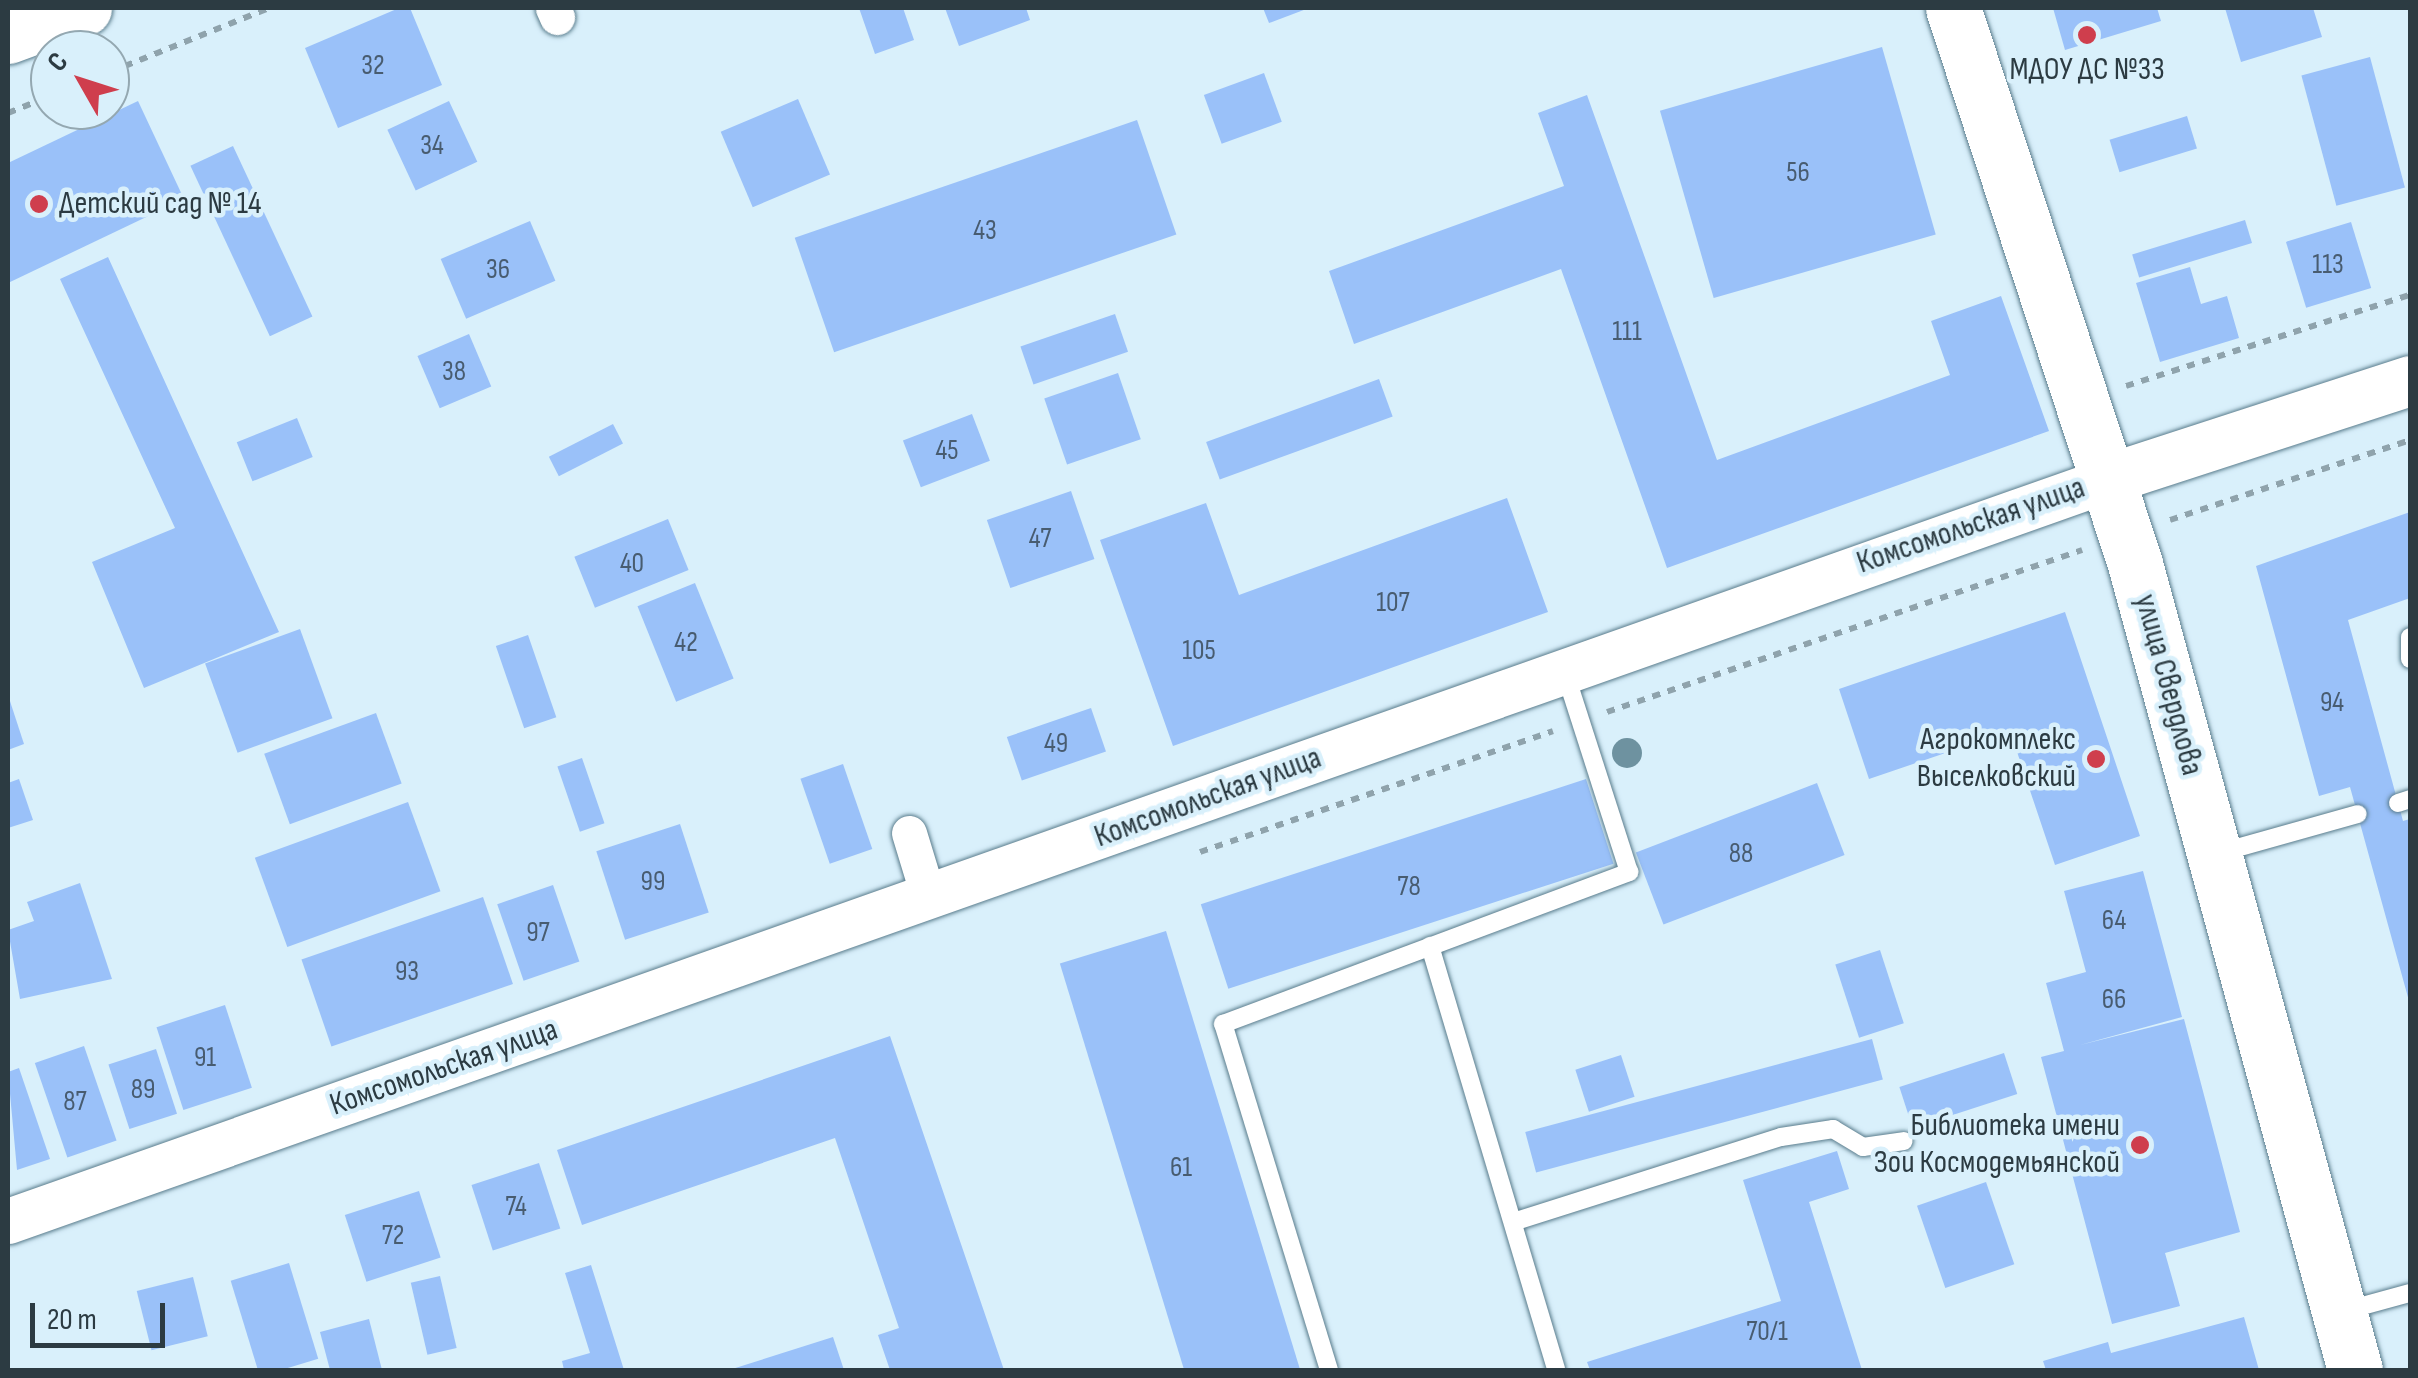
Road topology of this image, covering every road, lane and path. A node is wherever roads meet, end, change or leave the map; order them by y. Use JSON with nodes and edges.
{"nodes":[{"id":1,"x":84,"y":8,"type":"edge"},
{"id":2,"x":269,"y":8,"type":"edge"},
{"id":3,"x":1953,"y":8,"type":"edge"},
{"id":4,"x":8,"y":36,"type":"edge"},
{"id":5,"x":130,"y":64,"type":"edge"},
{"id":6,"x":2410,"y":295,"type":"edge"},
{"id":7,"x":2410,"y":381,"type":"edge"},
{"id":8,"x":2082,"y":400,"type":"junction"},
{"id":9,"x":2410,"y":440,"type":"edge"},
{"id":10,"x":2109,"y":480,"type":"junction"},
{"id":11,"x":2126,"y":535,"type":"junction"},
{"id":12,"x":2410,"y":637,"type":"edge"},
{"id":13,"x":2410,"y":659,"type":"edge"},
{"id":14,"x":1564,"y":670,"type":"junction"},
{"id":15,"x":1580,"y":722,"type":"junction"},
{"id":16,"x":2358,"y":814,"type":"dead end"},
{"id":17,"x":908,"y":834,"type":"dead end"},
{"id":18,"x":2214,"y":854,"type":"junction"},
{"id":19,"x":1187,"y":857,"type":"dead end"},
{"id":20,"x":929,"y":899,"type":"junction"},
{"id":21,"x":1430,"y":946,"type":"junction"},
{"id":22,"x":1904,"y":1142,"type":"dead end"},
{"id":23,"x":8,"y":1221,"type":"edge"},
{"id":24,"x":1512,"y":1222,"type":"junction"},
{"id":25,"x":2410,"y":1293,"type":"edge"},
{"id":26,"x":2339,"y":1313,"type":"junction"},
{"id":27,"x":1328,"y":1370,"type":"edge"},
{"id":28,"x":1556,"y":1370,"type":"edge"},
{"id":29,"x":2355,"y":1370,"type":"edge"}],
"edges":[{"from":1,"to":4,"type":"main road"},
{"from":2,"to":5,"type":"path"},
{"from":3,"to":8,"type":"main road","name":"улица Свердлова"},
{"from":6,"to":8,"type":"path"},
{"from":7,"to":10,"type":"main road","name":"Комсомольская улица"},
{"from":8,"to":10,"type":"main road","name":"улица Свердлова"},
{"from":9,"to":11,"type":"path"},
{"from":10,"to":11,"type":"main road","name":"улица Свердлова"},
{"from":10,"to":14,"type":"street","name":"Комсомольская улица"},
{"from":11,"to":15,"type":"path"},
{"from":11,"to":18,"type":"main road","name":"улица Свердлова"},
{"from":12,"to":13,"type":"lane"},
{"from":14,"to":15,"type":"lane"},
{"from":14,"to":20,"type":"street","name":"Комсомольская улица"},
{"from":15,"to":19,"type":"path"},
{"from":15,"to":21,"type":"lane"},
{"from":16,"to":18,"type":"lane"},
{"from":17,"to":20,"type":"street"},
{"from":18,"to":26,"type":"main road","name":"улица Свердлова"},
{"from":20,"to":23,"type":"street","name":"Комсомольская улица"},
{"from":21,"to":24,"type":"lane"},
{"from":21,"to":27,"type":"lane"},
{"from":22,"to":24,"type":"lane"},
{"from":24,"to":28,"type":"lane"},
{"from":25,"to":26,"type":"lane"},
{"from":26,"to":29,"type":"main road","name":"улица Свердлова"}]}
